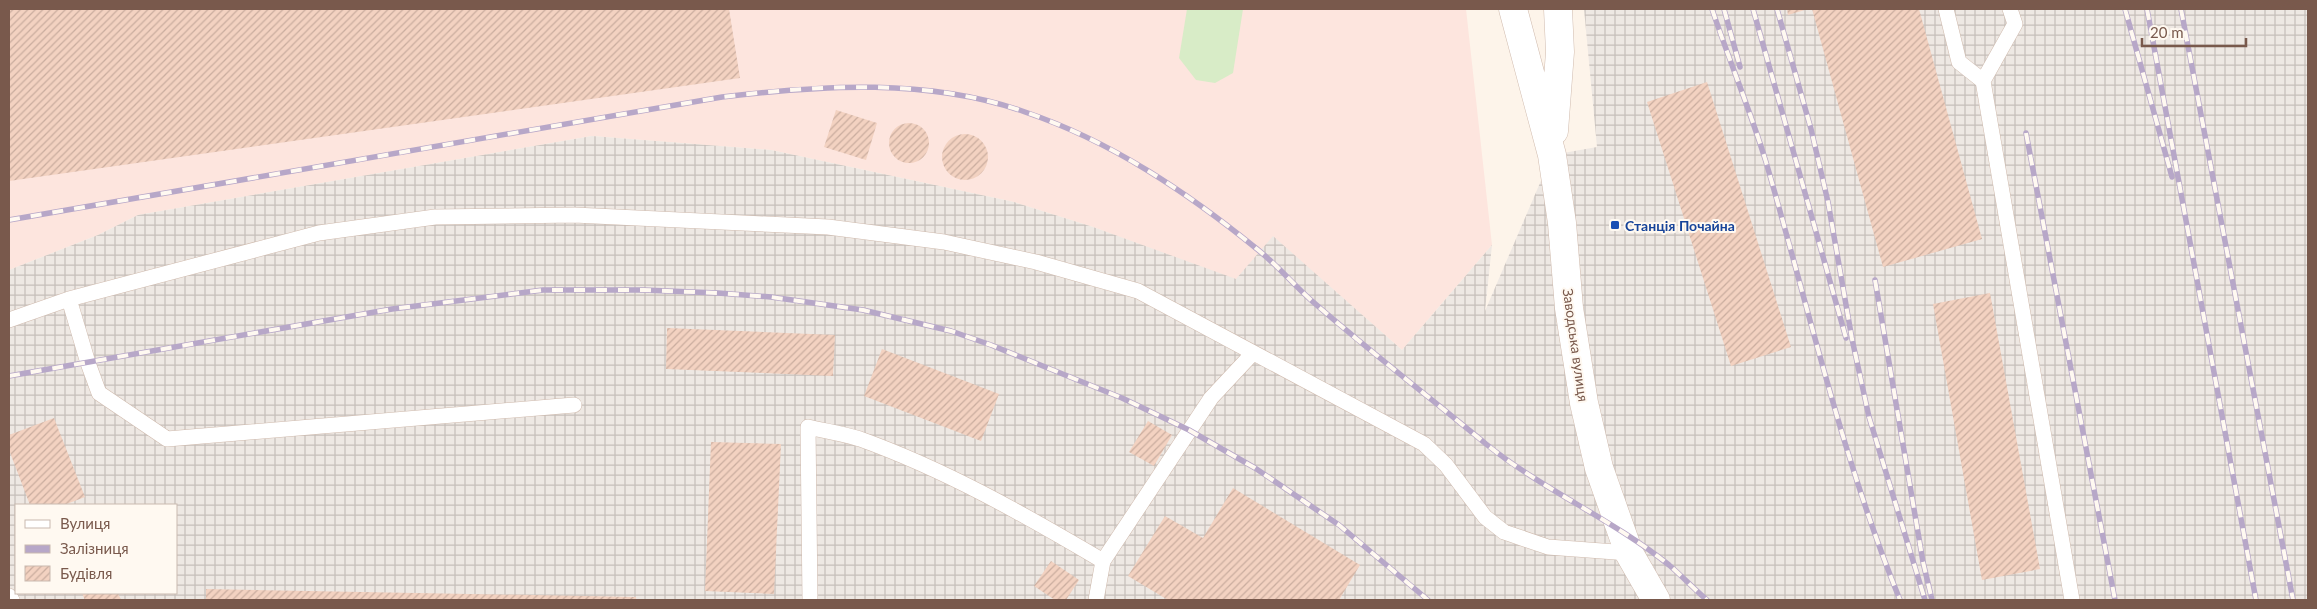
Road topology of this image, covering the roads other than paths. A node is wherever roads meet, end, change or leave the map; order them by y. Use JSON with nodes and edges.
{"nodes":[{"id":1,"x":1513,"y":9,"type":"edge"},
{"id":2,"x":1558,"y":9,"type":"edge"},
{"id":3,"x":1946,"y":9,"type":"edge"},
{"id":4,"x":2010,"y":9,"type":"edge"},
{"id":5,"x":1983,"y":81,"type":"junction"},
{"id":6,"x":1552,"y":154,"type":"junction"},
{"id":7,"x":70,"y":298,"type":"junction"},
{"id":8,"x":9,"y":320,"type":"edge"},
{"id":9,"x":1253,"y":353,"type":"junction"},
{"id":10,"x":574,"y":405,"type":"dead end"},
{"id":11,"x":1624,"y":542,"type":"junction"},
{"id":12,"x":1103,"y":561,"type":"junction"},
{"id":13,"x":9,"y":596,"type":"edge"},
{"id":14,"x":12,"y":600,"type":"edge"},
{"id":15,"x":810,"y":600,"type":"edge"},
{"id":16,"x":1096,"y":600,"type":"edge"},
{"id":17,"x":1656,"y":600,"type":"edge"},
{"id":18,"x":2072,"y":600,"type":"edge"}],
"edges":[{"from":1,"to":6,"type":"street","name":"Заводська вулиця"},
{"from":2,"to":6,"type":"street","name":"Заводська вулиця"},
{"from":3,"to":5,"type":"lane"},
{"from":4,"to":5,"type":"lane"},
{"from":5,"to":18,"type":"lane"},
{"from":6,"to":11,"type":"street","name":"Заводська вулиця"},
{"from":7,"to":8,"type":"lane"},
{"from":7,"to":9,"type":"lane"},
{"from":7,"to":10,"type":"lane"},
{"from":9,"to":11,"type":"lane"},
{"from":9,"to":12,"type":"lane"},
{"from":11,"to":17,"type":"street","name":"Заводська вулиця"},
{"from":12,"to":15,"type":"lane"},
{"from":12,"to":16,"type":"lane"},
{"from":13,"to":14,"type":"lane"}]}
